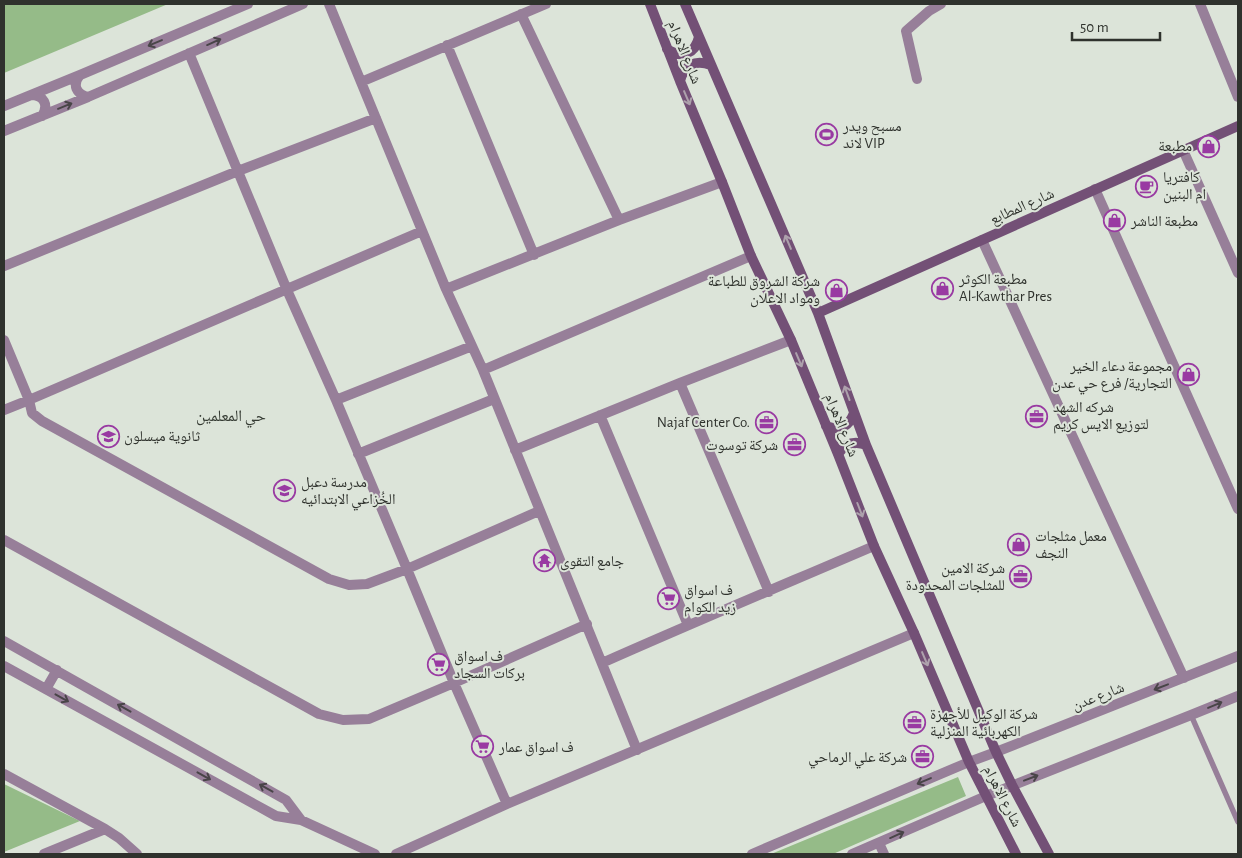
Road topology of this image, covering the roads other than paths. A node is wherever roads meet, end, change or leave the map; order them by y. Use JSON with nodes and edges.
{"nodes":[{"id":1,"x":248,"y":4,"type":"edge"},
{"id":2,"x":303,"y":4,"type":"edge"},
{"id":3,"x":329,"y":4,"type":"edge"},
{"id":4,"x":546,"y":4,"type":"edge"},
{"id":5,"x":650,"y":4,"type":"edge"},
{"id":6,"x":685,"y":4,"type":"edge"},
{"id":7,"x":941,"y":4,"type":"edge"},
{"id":8,"x":1200,"y":4,"type":"edge"},
{"id":9,"x":521,"y":14,"type":"junction"},
{"id":10,"x":699,"y":37,"type":"junction"},
{"id":11,"x":447,"y":45,"type":"junction"},
{"id":12,"x":667,"y":49,"type":"junction"},
{"id":13,"x":189,"y":53,"type":"junction"},
{"id":14,"x":711,"y":64,"type":"junction"},
{"id":15,"x":80,"y":75,"type":"junction"},
{"id":16,"x":917,"y":79,"type":"dead end"},
{"id":17,"x":680,"y":81,"type":"junction"},
{"id":18,"x":361,"y":82,"type":"junction"},
{"id":19,"x":31,"y":95,"type":"junction"},
{"id":20,"x":88,"y":96,"type":"junction"},
{"id":21,"x":1238,"y":97,"type":"edge"},
{"id":22,"x":4,"y":106,"type":"edge"},
{"id":23,"x":42,"y":116,"type":"junction"},
{"id":24,"x":376,"y":118,"type":"junction"},
{"id":25,"x":1238,"y":126,"type":"edge"},
{"id":26,"x":4,"y":131,"type":"edge"},
{"id":27,"x":1183,"y":150,"type":"junction"},
{"id":28,"x":238,"y":171,"type":"junction"},
{"id":29,"x":722,"y":182,"type":"junction"},
{"id":30,"x":1095,"y":189,"type":"junction"},
{"id":31,"x":619,"y":220,"type":"junction"},
{"id":32,"x":422,"y":231,"type":"junction"},
{"id":33,"x":982,"y":240,"type":"junction"},
{"id":34,"x":534,"y":254,"type":"junction"},
{"id":35,"x":751,"y":256,"type":"junction"},
{"id":36,"x":4,"y":266,"type":"edge"},
{"id":37,"x":1238,"y":273,"type":"edge"},
{"id":38,"x":446,"y":289,"type":"junction"},
{"id":39,"x":287,"y":290,"type":"junction"},
{"id":40,"x":818,"y":313,"type":"junction"},
{"id":41,"x":4,"y":340,"type":"edge"},
{"id":42,"x":791,"y":340,"type":"junction"},
{"id":43,"x":472,"y":346,"type":"junction"},
{"id":44,"x":483,"y":370,"type":"junction"},
{"id":45,"x":680,"y":383,"type":"junction"},
{"id":46,"x":494,"y":399,"type":"junction"},
{"id":47,"x":29,"y":400,"type":"junction"},
{"id":48,"x":336,"y":400,"type":"junction"},
{"id":49,"x":4,"y":410,"type":"edge"},
{"id":50,"x":854,"y":413,"type":"junction"},
{"id":51,"x":600,"y":416,"type":"junction"},
{"id":52,"x":826,"y":426,"type":"junction"},
{"id":53,"x":866,"y":444,"type":"junction"},
{"id":54,"x":515,"y":450,"type":"junction"},
{"id":55,"x":358,"y":454,"type":"junction"},
{"id":56,"x":838,"y":454,"type":"junction"},
{"id":57,"x":1238,"y":509,"type":"edge"},
{"id":58,"x":539,"y":511,"type":"junction"},
{"id":59,"x":4,"y":540,"type":"edge"},
{"id":60,"x":874,"y":546,"type":"junction"},
{"id":61,"x":407,"y":569,"type":"junction"},
{"id":62,"x":769,"y":592,"type":"junction"},
{"id":63,"x":586,"y":624,"type":"junction"},
{"id":64,"x":688,"y":625,"type":"junction"},
{"id":65,"x":914,"y":633,"type":"junction"},
{"id":66,"x":4,"y":641,"type":"edge"},
{"id":67,"x":1238,"y":656,"type":"edge"},
{"id":68,"x":602,"y":663,"type":"junction"},
{"id":69,"x":4,"y":666,"type":"edge"},
{"id":70,"x":57,"y":670,"type":"junction"},
{"id":71,"x":1184,"y":678,"type":"junction"},
{"id":72,"x":454,"y":683,"type":"junction"},
{"id":73,"x":46,"y":689,"type":"junction"},
{"id":74,"x":1238,"y":696,"type":"edge"},
{"id":75,"x":1191,"y":715,"type":"junction"},
{"id":76,"x":637,"y":750,"type":"junction"},
{"id":77,"x":996,"y":752,"type":"junction"},
{"id":78,"x":969,"y":762,"type":"junction"},
{"id":79,"x":4,"y":774,"type":"edge"},
{"id":80,"x":1012,"y":785,"type":"junction"},
{"id":81,"x":986,"y":796,"type":"junction"},
{"id":82,"x":507,"y":804,"type":"junction"},
{"id":83,"x":300,"y":820,"type":"junction"},
{"id":84,"x":1238,"y":822,"type":"edge"},
{"id":85,"x":105,"y":829,"type":"junction"},
{"id":86,"x":879,"y":843,"type":"junction"},
{"id":87,"x":404,"y":853,"type":"edge"},
{"id":88,"x":44,"y":854,"type":"edge"},
{"id":89,"x":137,"y":854,"type":"edge"},
{"id":90,"x":375,"y":854,"type":"edge"},
{"id":91,"x":752,"y":854,"type":"edge"},
{"id":92,"x":852,"y":854,"type":"edge"},
{"id":93,"x":884,"y":854,"type":"edge"},
{"id":94,"x":1016,"y":854,"type":"edge"},
{"id":95,"x":1049,"y":854,"type":"edge"}],
"edges":[{"from":1,"to":15,"type":"street","one_way":true},
{"from":13,"to":2,"type":"street","one_way":true},
{"from":3,"to":18,"type":"street"},
{"from":4,"to":9,"type":"street"},
{"from":5,"to":12,"type":"main road","name":"شارع الاهرام"},
{"from":6,"to":10,"type":"main road","name":"شارع الاهرام"},
{"from":7,"to":16,"type":"street"},
{"from":8,"to":21,"type":"street"},
{"from":9,"to":11,"type":"street"},
{"from":9,"to":31,"type":"street"},
{"from":10,"to":12,"type":"main road"},
{"from":10,"to":14,"type":"main road","name":"شارع الاهرام"},
{"from":11,"to":18,"type":"street"},
{"from":11,"to":34,"type":"street"},
{"from":12,"to":17,"type":"main road","name":"شارع الاهرام"},
{"from":13,"to":20,"type":"street"},
{"from":13,"to":28,"type":"street"},
{"from":14,"to":17,"type":"main road"},
{"from":40,"to":14,"type":"main road","name":"شارع الاهرام","one_way":true},
{"from":15,"to":19,"type":"street"},
{"from":15,"to":20,"type":"street"},
{"from":17,"to":29,"type":"main road","name":"شارع الاهرام","one_way":true},
{"from":18,"to":24,"type":"street"},
{"from":19,"to":22,"type":"street"},
{"from":19,"to":23,"type":"street"},
{"from":23,"to":20,"type":"street","one_way":true},
{"from":23,"to":26,"type":"street"},
{"from":24,"to":28,"type":"street"},
{"from":24,"to":32,"type":"street"},
{"from":25,"to":27,"type":"main road","name":"شارع المطابع"},
{"from":27,"to":30,"type":"main road","name":"شارع المطابع"},
{"from":27,"to":37,"type":"street"},
{"from":28,"to":36,"type":"street"},
{"from":28,"to":39,"type":"street"},
{"from":29,"to":31,"type":"street"},
{"from":29,"to":35,"type":"main road","name":"شارع الاهرام"},
{"from":30,"to":33,"type":"main road","name":"شارع المطابع"},
{"from":30,"to":57,"type":"street"},
{"from":31,"to":34,"type":"street"},
{"from":32,"to":38,"type":"street"},
{"from":32,"to":39,"type":"street"},
{"from":33,"to":40,"type":"main road","name":"شارع المطابع"},
{"from":33,"to":71,"type":"street"},
{"from":34,"to":38,"type":"street"},
{"from":35,"to":42,"type":"main road","name":"شارع الاهرام"},
{"from":35,"to":44,"type":"street"},
{"from":38,"to":43,"type":"street"},
{"from":39,"to":47,"type":"street"},
{"from":39,"to":48,"type":"street"},
{"from":50,"to":40,"type":"main road","name":"شارع الاهرام","one_way":true},
{"from":41,"to":47,"type":"street"},
{"from":42,"to":45,"type":"street"},
{"from":42,"to":52,"type":"main road","name":"شارع الاهرام","one_way":true},
{"from":43,"to":44,"type":"street"},
{"from":43,"to":48,"type":"street"},
{"from":44,"to":46,"type":"street"},
{"from":45,"to":51,"type":"street"},
{"from":45,"to":62,"type":"street"},
{"from":46,"to":54,"type":"street"},
{"from":46,"to":55,"type":"street"},
{"from":47,"to":49,"type":"street"},
{"from":47,"to":61,"type":"street"},
{"from":48,"to":55,"type":"street"},
{"from":50,"to":52,"type":"main road"},
{"from":50,"to":53,"type":"main road","name":"شارع الاهرام"},
{"from":51,"to":54,"type":"street"},
{"from":51,"to":64,"type":"street"},
{"from":52,"to":56,"type":"main road","name":"شارع الاهرام"},
{"from":53,"to":56,"type":"main road"},
{"from":53,"to":77,"type":"main road","name":"شارع الاهرام"},
{"from":54,"to":58,"type":"street"},
{"from":55,"to":61,"type":"street"},
{"from":56,"to":60,"type":"main road","name":"شارع الاهرام","one_way":true},
{"from":58,"to":61,"type":"street"},
{"from":58,"to":63,"type":"street"},
{"from":59,"to":72,"type":"street"},
{"from":60,"to":62,"type":"street"},
{"from":60,"to":65,"type":"main road","name":"شارع الاهرام"},
{"from":61,"to":72,"type":"street"},
{"from":62,"to":64,"type":"street"},
{"from":63,"to":68,"type":"street"},
{"from":63,"to":72,"type":"street"},
{"from":64,"to":68,"type":"street"},
{"from":65,"to":76,"type":"street"},
{"from":65,"to":78,"type":"main road","name":"شارع الاهرام","one_way":true},
{"from":66,"to":70,"type":"street"},
{"from":67,"to":71,"type":"street","name":"شارع عدن"},
{"from":68,"to":76,"type":"street"},
{"from":69,"to":73,"type":"street"},
{"from":70,"to":73,"type":"street"},
{"from":83,"to":70,"type":"street","one_way":true},
{"from":71,"to":77,"type":"street","name":"شارع عدن","one_way":true},
{"from":72,"to":82,"type":"street"},
{"from":73,"to":83,"type":"street","one_way":true},
{"from":75,"to":74,"type":"street","one_way":true},
{"from":80,"to":75,"type":"street","one_way":true},
{"from":75,"to":84,"type":"lane"},
{"from":76,"to":82,"type":"street"},
{"from":77,"to":78,"type":"street","name":"شارع عدن"},
{"from":77,"to":80,"type":"main road","name":"شارع الاهرام"},
{"from":78,"to":81,"type":"main road","name":"شارع الاهرام"},
{"from":78,"to":91,"type":"street","name":"شارع عدن","one_way":true},
{"from":79,"to":85,"type":"street"},
{"from":80,"to":81,"type":"street"},
{"from":80,"to":95,"type":"main road","name":"شارع الاهرام"},
{"from":86,"to":81,"type":"street","one_way":true},
{"from":81,"to":94,"type":"main road","name":"شارع الاهرام"},
{"from":82,"to":87,"type":"street"},
{"from":83,"to":90,"type":"street"},
{"from":85,"to":88,"type":"street"},
{"from":85,"to":89,"type":"street"},
{"from":86,"to":92,"type":"street"},
{"from":86,"to":93,"type":"street"}]}
